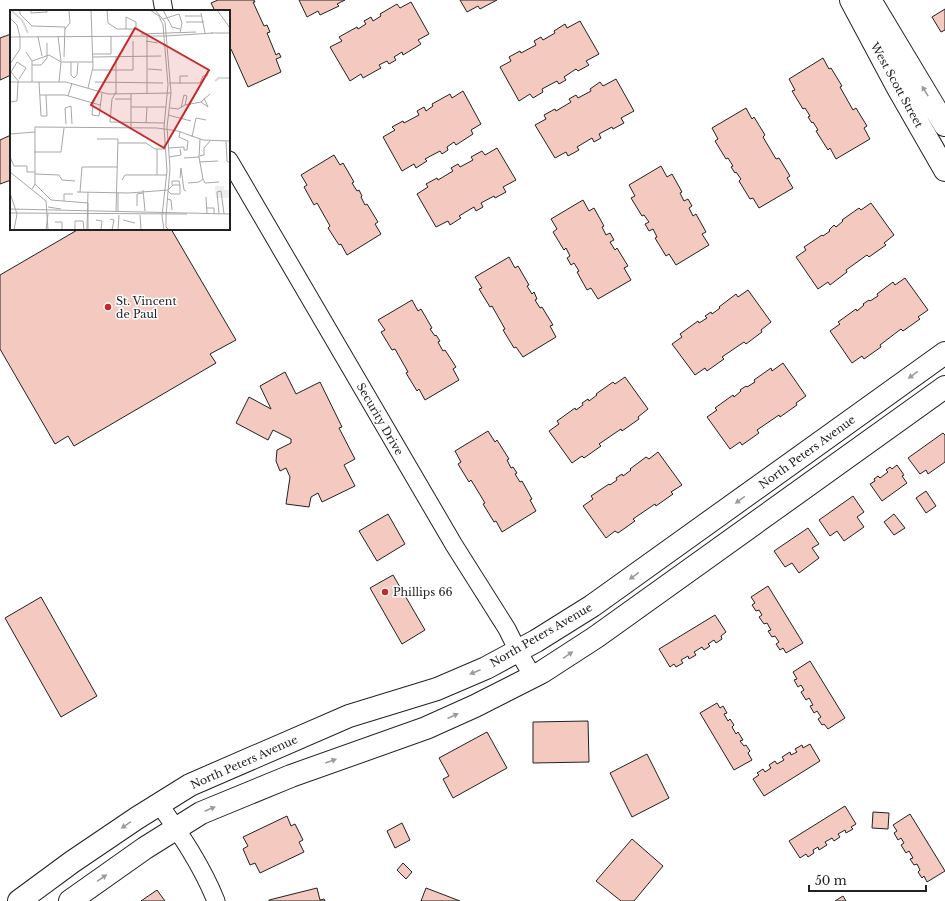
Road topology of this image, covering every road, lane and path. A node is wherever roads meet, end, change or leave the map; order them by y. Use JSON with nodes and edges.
{"nodes":[{"id":1,"x":162,"y":0,"type":"edge"},
{"id":2,"x":851,"y":0,"type":"edge"},
{"id":3,"x":870,"y":0,"type":"edge"},
{"id":4,"x":164,"y":10,"type":"edge"},
{"id":5,"x":945,"y":125,"type":"edge"},
{"id":6,"x":230,"y":162,"type":"edge"},
{"id":7,"x":945,"y":170,"type":"edge"},
{"id":8,"x":945,"y":353,"type":"edge"},
{"id":9,"x":945,"y":387,"type":"edge"},
{"id":10,"x":518,"y":651,"type":"junction"},
{"id":11,"x":533,"y":677,"type":"junction"},
{"id":12,"x":159,"y":804,"type":"junction"},
{"id":13,"x":176,"y":829,"type":"junction"},
{"id":14,"x":19,"y":901,"type":"edge"},
{"id":15,"x":70,"y":901,"type":"edge"},
{"id":16,"x":216,"y":901,"type":"edge"}],
"edges":[{"from":1,"to":4,"type":"street"},
{"from":2,"to":7,"type":"main road","name":"West Scott Street"},
{"from":5,"to":3,"type":"main road","name":"West Scott Street","one_way":true},
{"from":6,"to":10,"type":"street","name":"Security Drive"},
{"from":8,"to":10,"type":"main road","name":"North Peters Avenue","one_way":true},
{"from":11,"to":9,"type":"main road","one_way":true},
{"from":10,"to":11,"type":"street","name":"Security Drive"},
{"from":10,"to":12,"type":"main road","name":"North Peters Avenue","one_way":true},
{"from":13,"to":11,"type":"main road","one_way":true},
{"from":12,"to":13,"type":"street"},
{"from":12,"to":14,"type":"main road","name":"North Peters Avenue","one_way":true},
{"from":15,"to":13,"type":"main road","one_way":true},
{"from":13,"to":16,"type":"street"}]}
